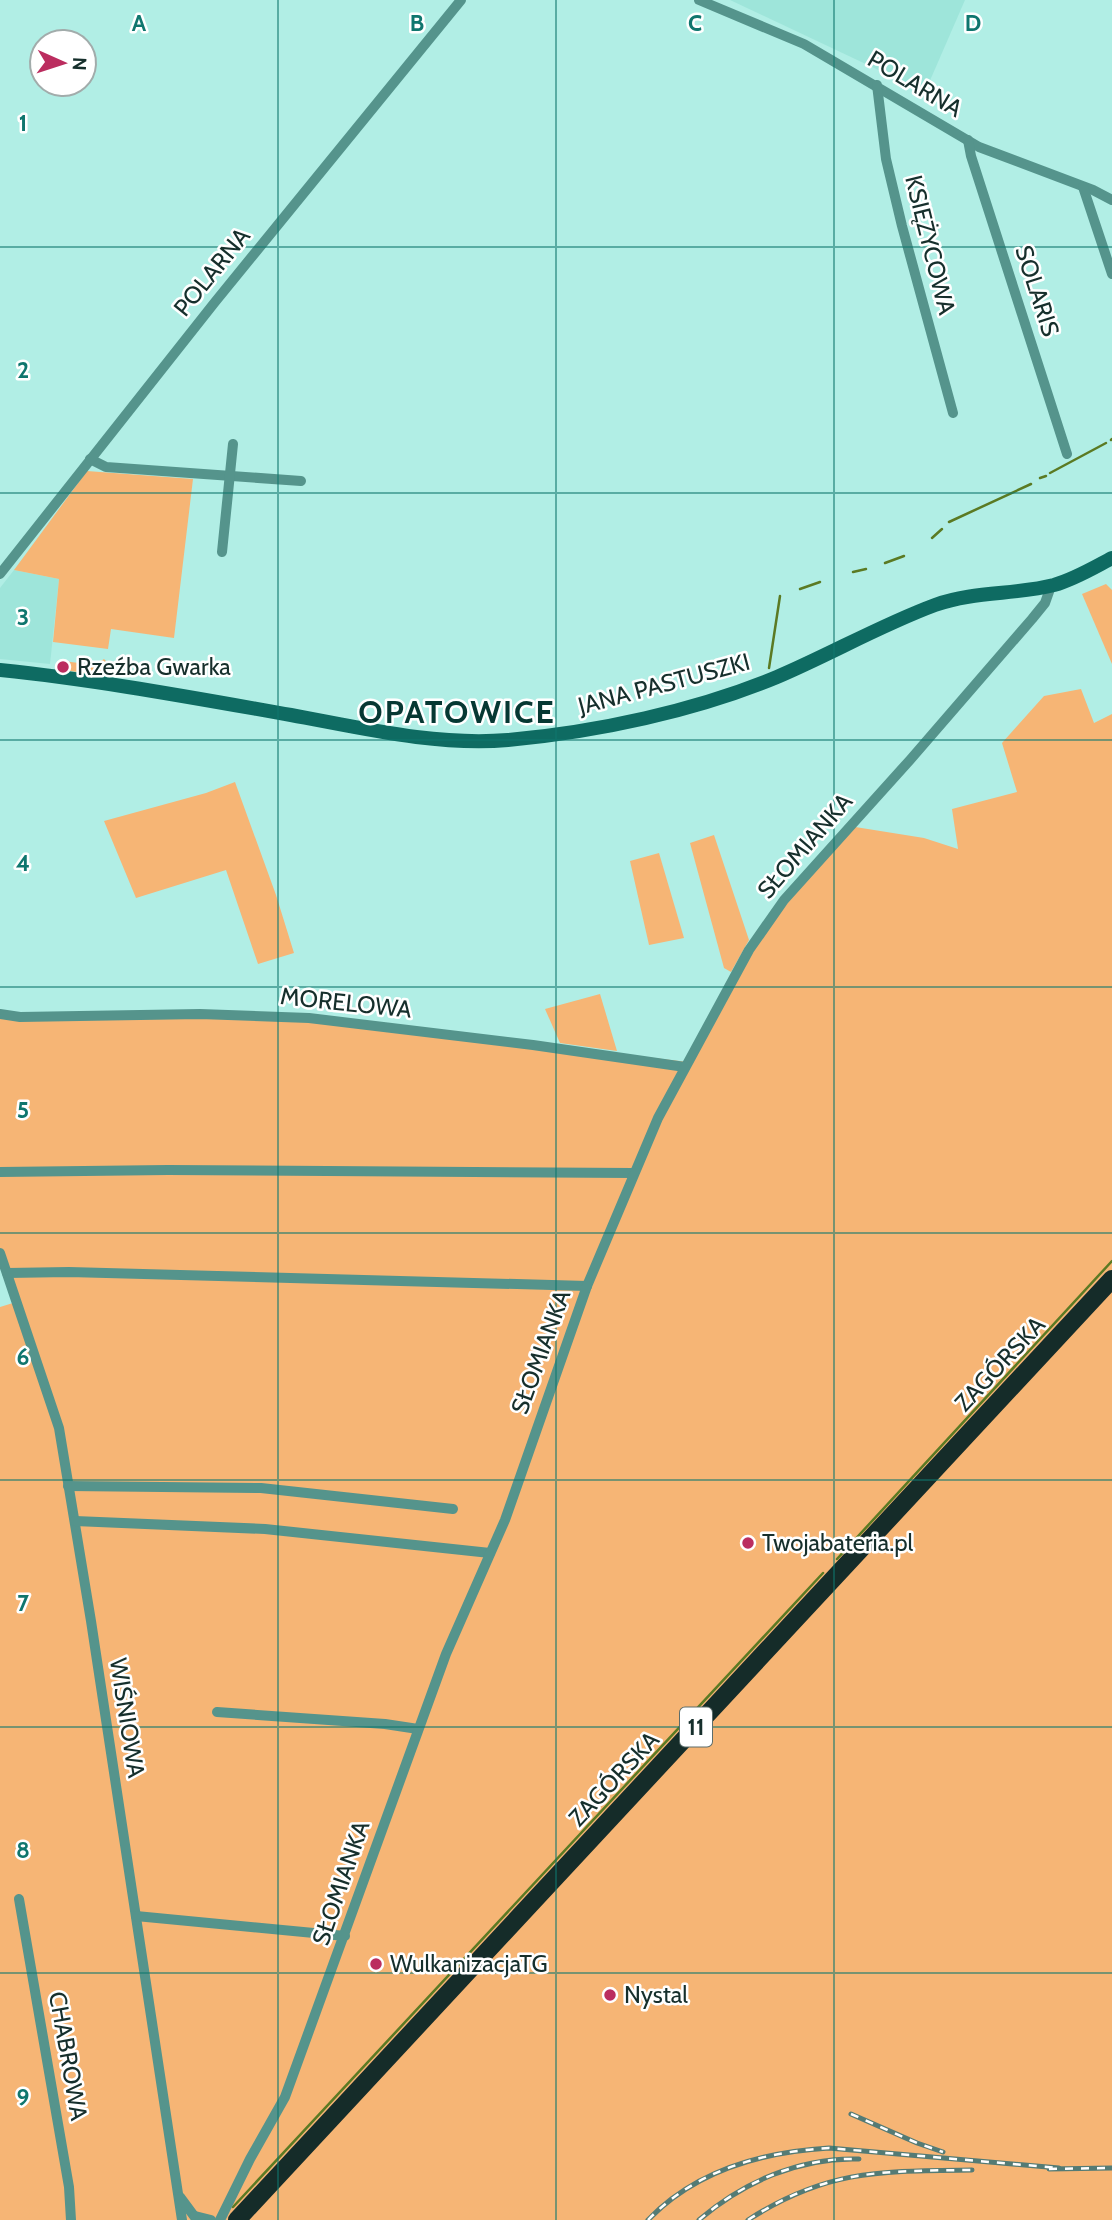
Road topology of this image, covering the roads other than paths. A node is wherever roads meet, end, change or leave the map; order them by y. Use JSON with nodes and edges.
{"nodes":[{"id":1,"x":461,"y":0,"type":"edge"},
{"id":2,"x":699,"y":0,"type":"edge"},
{"id":3,"x":877,"y":85,"type":"junction"},
{"id":4,"x":968,"y":140,"type":"junction"},
{"id":5,"x":1083,"y":187,"type":"junction"},
{"id":6,"x":1112,"y":200,"type":"edge"},
{"id":7,"x":1112,"y":274,"type":"edge"},
{"id":8,"x":953,"y":413,"type":"dead end"},
{"id":9,"x":233,"y":444,"type":"dead end"},
{"id":10,"x":1067,"y":454,"type":"dead end"},
{"id":11,"x":90,"y":459,"type":"junction"},
{"id":12,"x":229,"y":476,"type":"junction"},
{"id":13,"x":301,"y":481,"type":"dead end"},
{"id":14,"x":222,"y":552,"type":"dead end"},
{"id":15,"x":1112,"y":558,"type":"edge"},
{"id":16,"x":0,"y":574,"type":"edge"},
{"id":17,"x":1051,"y":586,"type":"junction"},
{"id":18,"x":0,"y":670,"type":"edge"},
{"id":19,"x":0,"y":1014,"type":"edge"},
{"id":20,"x":685,"y":1067,"type":"junction"},
{"id":21,"x":0,"y":1172,"type":"edge"},
{"id":22,"x":633,"y":1173,"type":"junction"},
{"id":23,"x":0,"y":1253,"type":"edge"},
{"id":24,"x":7,"y":1273,"type":"junction"},
{"id":25,"x":1112,"y":1279,"type":"edge"},
{"id":26,"x":587,"y":1286,"type":"junction"},
{"id":27,"x":68,"y":1486,"type":"junction"},
{"id":28,"x":453,"y":1509,"type":"dead end"},
{"id":29,"x":75,"y":1521,"type":"junction"},
{"id":30,"x":490,"y":1553,"type":"junction"},
{"id":31,"x":217,"y":1712,"type":"dead end"},
{"id":32,"x":418,"y":1729,"type":"junction"},
{"id":33,"x":19,"y":1899,"type":"dead end"},
{"id":34,"x":136,"y":1916,"type":"junction"},
{"id":35,"x":345,"y":1936,"type":"junction"},
{"id":36,"x":179,"y":2196,"type":"junction"},
{"id":37,"x":196,"y":2218,"type":"edge"},
{"id":38,"x":71,"y":2220,"type":"edge"},
{"id":39,"x":182,"y":2220,"type":"edge"},
{"id":40,"x":211,"y":2220,"type":"edge"},
{"id":41,"x":220,"y":2220,"type":"edge"},
{"id":42,"x":237,"y":2220,"type":"edge"}],
"edges":[{"from":1,"to":11,"type":"street","name":"POLARNA"},
{"from":2,"to":3,"type":"street","name":"POLARNA"},
{"from":3,"to":4,"type":"street","name":"POLARNA"},
{"from":3,"to":8,"type":"street","name":"KSIĘŻYCOWA"},
{"from":4,"to":5,"type":"street","name":"POLARNA"},
{"from":4,"to":10,"type":"street","name":"SOLARIS"},
{"from":5,"to":6,"type":"street","name":"POLARNA"},
{"from":5,"to":7,"type":"street"},
{"from":9,"to":12,"type":"street"},
{"from":11,"to":12,"type":"street"},
{"from":11,"to":16,"type":"street","name":"POLARNA"},
{"from":12,"to":13,"type":"street"},
{"from":12,"to":14,"type":"street"},
{"from":15,"to":17,"type":"street","name":"JANA PASTUSZKI"},
{"from":17,"to":18,"type":"street","name":"JANA PASTUSZKI"},
{"from":17,"to":20,"type":"street","name":"SŁOMIANKA"},
{"from":19,"to":20,"type":"street","name":"MORELOWA"},
{"from":20,"to":22,"type":"street","name":"SŁOMIANKA"},
{"from":21,"to":22,"type":"street"},
{"from":22,"to":26,"type":"street","name":"SŁOMIANKA"},
{"from":23,"to":24,"type":"street","name":"WIŚNIOWA"},
{"from":24,"to":26,"type":"street"},
{"from":24,"to":27,"type":"street","name":"WIŚNIOWA"},
{"from":25,"to":42,"type":"highway","name":"ZAGÓRSKA","number":"11"},
{"from":26,"to":30,"type":"street","name":"SŁOMIANKA"},
{"from":27,"to":28,"type":"street"},
{"from":27,"to":29,"type":"street","name":"WIŚNIOWA"},
{"from":29,"to":30,"type":"street"},
{"from":29,"to":34,"type":"street","name":"WIŚNIOWA"},
{"from":30,"to":32,"type":"street","name":"SŁOMIANKA"},
{"from":31,"to":32,"type":"street"},
{"from":32,"to":35,"type":"street","name":"SŁOMIANKA"},
{"from":33,"to":38,"type":"street","name":"CHABROWA"},
{"from":34,"to":35,"type":"street"},
{"from":34,"to":36,"type":"street","name":"WIŚNIOWA"},
{"from":35,"to":41,"type":"street","name":"SŁOMIANKA"},
{"from":36,"to":37,"type":"street","name":"WIŚNIOWA"},
{"from":36,"to":39,"type":"street","name":"WIŚNIOWA"},
{"from":37,"to":40,"type":"street","name":"WIŚNIOWA"}]}
